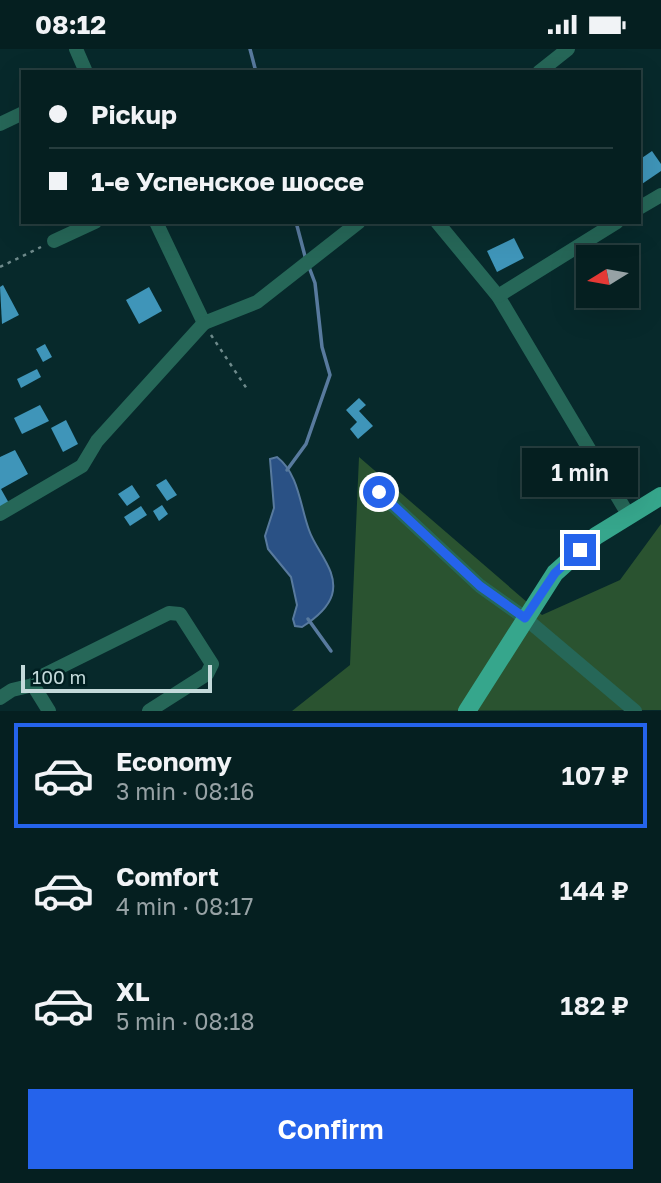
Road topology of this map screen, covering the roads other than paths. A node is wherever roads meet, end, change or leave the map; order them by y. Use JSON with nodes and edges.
{"nodes":[{"id":1,"x":76,"y":49,"type":"edge"},
{"id":2,"x":568,"y":49,"type":"edge"},
{"id":3,"x":85,"y":70,"type":"edge"},
{"id":4,"x":542,"y":70,"type":"edge"},
{"id":5,"x":21,"y":114,"type":"edge"},
{"id":6,"x":0,"y":124,"type":"edge"},
{"id":7,"x":661,"y":195,"type":"edge"},
{"id":8,"x":641,"y":207,"type":"edge"},
{"id":9,"x":90,"y":224,"type":"edge"},
{"id":10,"x":157,"y":224,"type":"edge"},
{"id":11,"x":356,"y":224,"type":"edge"},
{"id":12,"x":439,"y":224,"type":"edge"},
{"id":13,"x":614,"y":224,"type":"edge"},
{"id":14,"x":54,"y":241,"type":"road end"},
{"id":15,"x":498,"y":296,"type":"junction"},
{"id":16,"x":204,"y":323,"type":"junction"},
{"id":17,"x":379,"y":492,"type":"dead end"},
{"id":18,"x":661,"y":496,"type":"edge"},
{"id":19,"x":0,"y":515,"type":"edge"},
{"id":20,"x":629,"y":516,"type":"junction"},
{"id":21,"x":525,"y":618,"type":"junction"},
{"id":22,"x":33,"y":685,"type":"junction"},
{"id":23,"x":0,"y":698,"type":"edge"},
{"id":24,"x":49,"y":711,"type":"edge"},
{"id":25,"x":149,"y":711,"type":"edge"},
{"id":26,"x":467,"y":711,"type":"edge"},
{"id":27,"x":635,"y":711,"type":"edge"}],
"edges":[{"from":1,"to":3,"type":"street"},
{"from":2,"to":4,"type":"street"},
{"from":5,"to":6,"type":"street"},
{"from":7,"to":8,"type":"street"},
{"from":9,"to":14,"type":"street"},
{"from":10,"to":16,"type":"street"},
{"from":11,"to":16,"type":"street"},
{"from":12,"to":15,"type":"street"},
{"from":13,"to":15,"type":"street"},
{"from":15,"to":20,"type":"street"},
{"from":16,"to":19,"type":"street"},
{"from":17,"to":21,"type":"street"},
{"from":18,"to":20,"type":"main road"},
{"from":20,"to":21,"type":"main road"},
{"from":21,"to":26,"type":"main road"},
{"from":21,"to":27,"type":"street"},
{"from":22,"to":23,"type":"street"},
{"from":22,"to":24,"type":"street"},
{"from":22,"to":25,"type":"street"}]}
